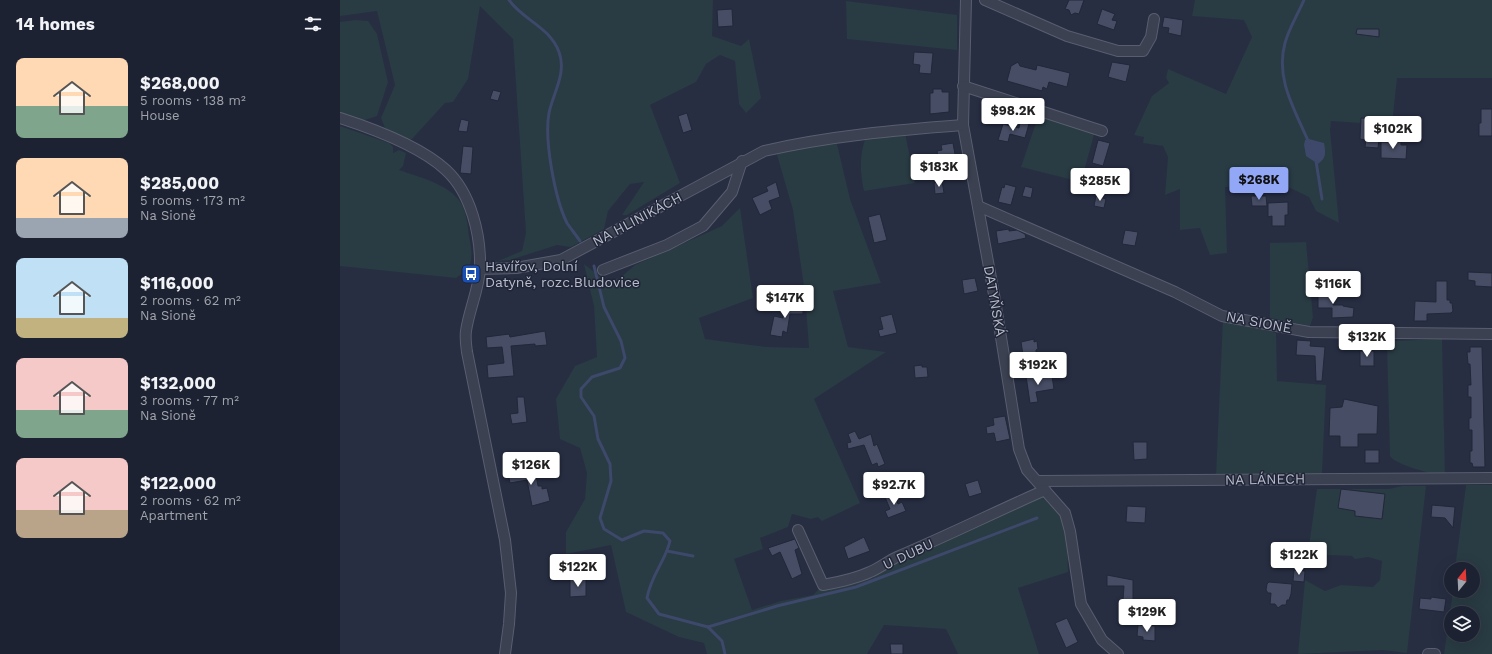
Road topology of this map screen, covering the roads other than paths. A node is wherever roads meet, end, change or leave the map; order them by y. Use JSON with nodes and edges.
{"nodes":[{"id":1,"x":966,"y":0,"type":"edge"},
{"id":2,"x":985,"y":0,"type":"edge"},
{"id":3,"x":1154,"y":19,"type":"dead end"},
{"id":4,"x":963,"y":86,"type":"junction"},
{"id":5,"x":340,"y":118,"type":"edge"},
{"id":6,"x":963,"y":125,"type":"junction"},
{"id":7,"x":1102,"y":131,"type":"dead end"},
{"id":8,"x":742,"y":161,"type":"junction"},
{"id":9,"x":978,"y":206,"type":"junction"},
{"id":10,"x":480,"y":269,"type":"junction"},
{"id":11,"x":603,"y":270,"type":"dead end"},
{"id":12,"x":1492,"y":334,"type":"edge"},
{"id":13,"x":1492,"y":478,"type":"edge"},
{"id":14,"x":1038,"y":481,"type":"junction"},
{"id":15,"x":1045,"y":490,"type":"junction"},
{"id":16,"x":798,"y":530,"type":"dead end"},
{"id":17,"x":506,"y":654,"type":"edge"},
{"id":18,"x":1118,"y":654,"type":"edge"},
{"id":19,"x":1428,"y":654,"type":"edge"},
{"id":20,"x":1435,"y":654,"type":"edge"}],
"edges":[{"from":1,"to":4,"type":"street","name":"DATYŇSKÁ"},
{"from":2,"to":3,"type":"street"},
{"from":4,"to":6,"type":"street","name":"DATYŇSKÁ"},
{"from":4,"to":7,"type":"street"},
{"from":5,"to":10,"type":"street"},
{"from":6,"to":8,"type":"street","name":"NA HLINIKÁCH"},
{"from":6,"to":9,"type":"street","name":"DATYŇSKÁ"},
{"from":8,"to":10,"type":"street","name":"NA HLINIKÁCH"},
{"from":8,"to":11,"type":"street"},
{"from":9,"to":12,"type":"street","name":"NA SIONĚ"},
{"from":9,"to":14,"type":"street","name":"DATYŇSKÁ"},
{"from":10,"to":17,"type":"street"},
{"from":13,"to":14,"type":"street","name":"NA LÁNECH"},
{"from":14,"to":15,"type":"street","name":"DATYŇSKÁ"},
{"from":15,"to":16,"type":"street","name":"U DUBU"},
{"from":15,"to":18,"type":"street","name":"DATYŇSKÁ"},
{"from":19,"to":20,"type":"street"}]}
